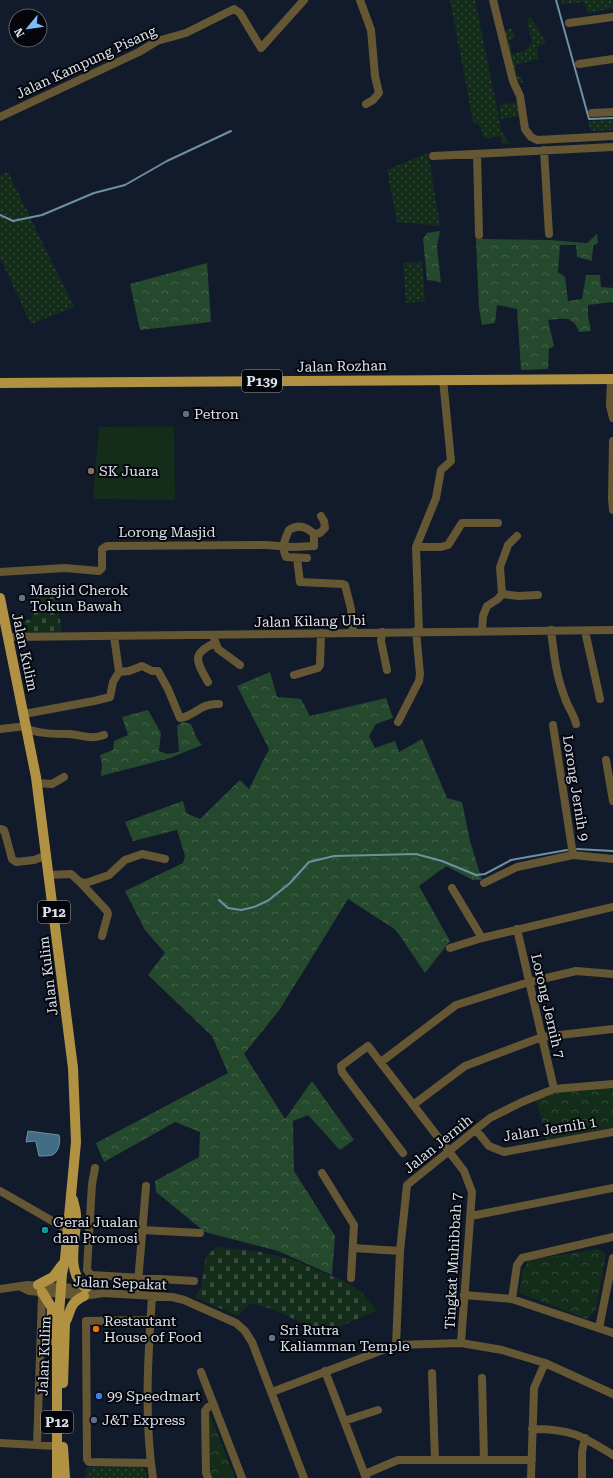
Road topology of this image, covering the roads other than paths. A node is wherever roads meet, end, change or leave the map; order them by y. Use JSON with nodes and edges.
{"nodes":[{"id":1,"x":304,"y":0,"type":"edge"},
{"id":2,"x":360,"y":0,"type":"edge"},
{"id":3,"x":492,"y":0,"type":"edge"},
{"id":4,"x":613,"y":17,"type":"edge"},
{"id":5,"x":569,"y":23,"type":"dead end"},
{"id":6,"x":613,"y":59,"type":"edge"},
{"id":7,"x":579,"y":64,"type":"dead end"},
{"id":8,"x":366,"y":104,"type":"dead end"},
{"id":9,"x":613,"y":112,"type":"edge"},
{"id":10,"x":592,"y":113,"type":"dead end"},
{"id":11,"x":0,"y":117,"type":"edge"},
{"id":12,"x":613,"y":136,"type":"edge"},
{"id":13,"x":613,"y":147,"type":"edge"},
{"id":14,"x":544,"y":150,"type":"junction"},
{"id":15,"x":477,"y":154,"type":"junction"},
{"id":16,"x":433,"y":156,"type":"dead end"},
{"id":17,"x":549,"y":234,"type":"dead end"},
{"id":18,"x":479,"y":235,"type":"dead end"},
{"id":19,"x":443,"y":379,"type":"junction"},
{"id":20,"x":612,"y":379,"type":"edge"},
{"id":21,"x":0,"y":383,"type":"edge"},
{"id":22,"x":613,"y":418,"type":"edge"},
{"id":23,"x":613,"y":441,"type":"edge"},
{"id":24,"x":613,"y":510,"type":"edge"},
{"id":25,"x":321,"y":516,"type":"dead end"},
{"id":26,"x":498,"y":523,"type":"dead end"},
{"id":27,"x":314,"y":534,"type":"junction"},
{"id":28,"x":517,"y":536,"type":"dead end"},
{"id":29,"x":283,"y":546,"type":"junction"},
{"id":30,"x":416,"y":547,"type":"junction"},
{"id":31,"x":297,"y":558,"type":"junction"},
{"id":32,"x":307,"y":558,"type":"dead end"},
{"id":33,"x":0,"y":572,"type":"edge"},
{"id":34,"x":502,"y":594,"type":"junction"},
{"id":35,"x":538,"y":595,"type":"dead end"},
{"id":36,"x":0,"y":598,"type":"edge"},
{"id":37,"x":551,"y":630,"type":"junction"},
{"id":38,"x":613,"y":630,"type":"edge"},
{"id":39,"x":482,"y":631,"type":"junction"},
{"id":40,"x":585,"y":631,"type":"junction"},
{"id":41,"x":382,"y":632,"type":"junction"},
{"id":42,"x":417,"y":632,"type":"junction"},
{"id":43,"x":321,"y":633,"type":"junction"},
{"id":44,"x":353,"y":633,"type":"junction"},
{"id":45,"x":114,"y":636,"type":"junction"},
{"id":46,"x":8,"y":637,"type":"junction"},
{"id":47,"x":214,"y":639,"type":"junction"},
{"id":48,"x":240,"y":665,"type":"dead end"},
{"id":49,"x":387,"y":670,"type":"dead end"},
{"id":50,"x":119,"y":672,"type":"junction"},
{"id":51,"x":294,"y":676,"type":"dead end"},
{"id":52,"x":208,"y":682,"type":"dead end"},
{"id":53,"x":600,"y":699,"type":"dead end"},
{"id":54,"x":219,"y":704,"type":"dead end"},
{"id":55,"x":24,"y":714,"type":"junction"},
{"id":56,"x":398,"y":722,"type":"dead end"},
{"id":57,"x":576,"y":724,"type":"dead end"},
{"id":58,"x":553,"y":725,"type":"dead end"},
{"id":59,"x":0,"y":728,"type":"edge"},
{"id":60,"x":27,"y":728,"type":"junction"},
{"id":61,"x":104,"y":735,"type":"dead end"},
{"id":62,"x":606,"y":760,"type":"dead end"},
{"id":63,"x":64,"y":777,"type":"dead end"},
{"id":64,"x":37,"y":783,"type":"junction"},
{"id":65,"x":613,"y":801,"type":"edge"},
{"id":66,"x":0,"y":829,"type":"edge"},
{"id":67,"x":47,"y":855,"type":"junction"},
{"id":68,"x":573,"y":855,"type":"junction"},
{"id":69,"x":164,"y":858,"type":"dead end"},
{"id":70,"x":613,"y":859,"type":"edge"},
{"id":71,"x":49,"y":875,"type":"junction"},
{"id":72,"x":80,"y":882,"type":"junction"},
{"id":73,"x":484,"y":883,"type":"dead end"},
{"id":74,"x":452,"y":888,"type":"dead end"},
{"id":75,"x":613,"y":907,"type":"edge"},
{"id":76,"x":516,"y":929,"type":"junction"},
{"id":77,"x":102,"y":936,"type":"dead end"},
{"id":78,"x":482,"y":938,"type":"junction"},
{"id":79,"x":450,"y":948,"type":"dead end"},
{"id":80,"x":613,"y":974,"type":"edge"},
{"id":81,"x":529,"y":982,"type":"junction"},
{"id":82,"x":613,"y":1029,"type":"edge"},
{"id":83,"x":542,"y":1037,"type":"junction"},
{"id":84,"x":380,"y":1062,"type":"junction"},
{"id":85,"x":613,"y":1084,"type":"edge"},
{"id":86,"x":554,"y":1089,"type":"junction"},
{"id":87,"x":413,"y":1105,"type":"junction"},
{"id":88,"x":476,"y":1130,"type":"junction"},
{"id":89,"x":613,"y":1132,"type":"edge"},
{"id":90,"x":449,"y":1151,"type":"junction"},
{"id":91,"x":403,"y":1153,"type":"dead end"},
{"id":92,"x":95,"y":1168,"type":"dead end"},
{"id":93,"x":322,"y":1173,"type":"dead end"},
{"id":94,"x":146,"y":1186,"type":"dead end"},
{"id":95,"x":613,"y":1188,"type":"edge"},
{"id":96,"x":0,"y":1191,"type":"edge"},
{"id":97,"x":71,"y":1192,"type":"junction"},
{"id":98,"x":471,"y":1216,"type":"junction"},
{"id":99,"x":68,"y":1230,"type":"junction"},
{"id":100,"x":142,"y":1230,"type":"junction"},
{"id":101,"x":200,"y":1233,"type":"dead end"},
{"id":102,"x":613,"y":1237,"type":"edge"},
{"id":103,"x":353,"y":1248,"type":"junction"},
{"id":104,"x":400,"y":1251,"type":"junction"},
{"id":105,"x":613,"y":1258,"type":"edge"},
{"id":106,"x":65,"y":1259,"type":"junction"},
{"id":107,"x":139,"y":1278,"type":"junction"},
{"id":108,"x":351,"y":1278,"type":"dead end"},
{"id":109,"x":194,"y":1281,"type":"dead end"},
{"id":110,"x":0,"y":1289,"type":"edge"},
{"id":111,"x":40,"y":1290,"type":"junction"},
{"id":112,"x":64,"y":1291,"type":"junction"},
{"id":113,"x":85,"y":1292,"type":"junction"},
{"id":114,"x":138,"y":1295,"type":"junction"},
{"id":115,"x":464,"y":1295,"type":"junction"},
{"id":116,"x":152,"y":1296,"type":"junction"},
{"id":117,"x":512,"y":1299,"type":"junction"},
{"id":118,"x":150,"y":1320,"type":"junction"},
{"id":119,"x":65,"y":1323,"type":"junction"},
{"id":120,"x":599,"y":1328,"type":"junction"},
{"id":121,"x":613,"y":1333,"type":"edge"},
{"id":122,"x":461,"y":1343,"type":"junction"},
{"id":123,"x":396,"y":1345,"type":"junction"},
{"id":124,"x":545,"y":1363,"type":"junction"},
{"id":125,"x":57,"y":1365,"type":"junction"},
{"id":126,"x":325,"y":1371,"type":"junction"},
{"id":127,"x":201,"y":1372,"type":"dead end"},
{"id":128,"x":432,"y":1373,"type":"dead end"},
{"id":129,"x":482,"y":1378,"type":"dead end"},
{"id":130,"x":272,"y":1392,"type":"junction"},
{"id":131,"x":613,"y":1394,"type":"edge"},
{"id":132,"x":214,"y":1405,"type":"junction"},
{"id":133,"x":378,"y":1410,"type":"dead end"},
{"id":134,"x":344,"y":1421,"type":"junction"},
{"id":135,"x":532,"y":1429,"type":"junction"},
{"id":136,"x":585,"y":1438,"type":"junction"},
{"id":137,"x":0,"y":1443,"type":"edge"},
{"id":138,"x":37,"y":1446,"type":"junction"},
{"id":139,"x":56,"y":1446,"type":"junction"},
{"id":140,"x":613,"y":1455,"type":"edge"},
{"id":141,"x":435,"y":1460,"type":"junction"},
{"id":142,"x":484,"y":1460,"type":"junction"},
{"id":143,"x":532,"y":1460,"type":"junction"},
{"id":144,"x":150,"y":1463,"type":"junction"},
{"id":145,"x":366,"y":1476,"type":"edge"},
{"id":146,"x":57,"y":1478,"type":"edge"},
{"id":147,"x":65,"y":1478,"type":"edge"},
{"id":148,"x":153,"y":1478,"type":"edge"},
{"id":149,"x":208,"y":1478,"type":"edge"},
{"id":150,"x":242,"y":1478,"type":"edge"},
{"id":151,"x":304,"y":1478,"type":"edge"},
{"id":152,"x":531,"y":1478,"type":"edge"},
{"id":153,"x":582,"y":1478,"type":"edge"}],
"edges":[{"from":1,"to":11,"type":"street","name":"Jalan Kampung Pisang"},
{"from":2,"to":8,"type":"street"},
{"from":3,"to":12,"type":"street"},
{"from":4,"to":5,"type":"street"},
{"from":6,"to":7,"type":"street"},
{"from":9,"to":10,"type":"street"},
{"from":13,"to":14,"type":"street"},
{"from":14,"to":15,"type":"street"},
{"from":14,"to":17,"type":"street"},
{"from":15,"to":16,"type":"street"},
{"from":15,"to":18,"type":"street"},
{"from":19,"to":20,"type":"main road","name":"Jalan Rozhan","number":"P139"},
{"from":19,"to":21,"type":"main road","name":"Jalan Rozhan","number":"P139"},
{"from":19,"to":30,"type":"street"},
{"from":20,"to":22,"type":"street"},
{"from":23,"to":24,"type":"street"},
{"from":25,"to":27,"type":"street"},
{"from":26,"to":30,"type":"street"},
{"from":27,"to":29,"type":"street"},
{"from":27,"to":29,"type":"street"},
{"from":28,"to":34,"type":"street"},
{"from":29,"to":31,"type":"street"},
{"from":29,"to":33,"type":"street","name":"Lorong Masjid"},
{"from":30,"to":42,"type":"street"},
{"from":31,"to":32,"type":"street"},
{"from":31,"to":44,"type":"street"},
{"from":34,"to":35,"type":"street"},
{"from":34,"to":39,"type":"street"},
{"from":36,"to":46,"type":"main road","name":"Jalan Kulim","number":"P12"},
{"from":37,"to":39,"type":"street","name":"Jalan Kilang Ubi"},
{"from":37,"to":40,"type":"street","name":"Jalan Kilang Ubi"},
{"from":37,"to":57,"type":"street"},
{"from":38,"to":40,"type":"street","name":"Jalan Kilang Ubi"},
{"from":39,"to":42,"type":"street","name":"Jalan Kilang Ubi"},
{"from":40,"to":53,"type":"street"},
{"from":41,"to":42,"type":"street","name":"Jalan Kilang Ubi"},
{"from":41,"to":44,"type":"street","name":"Jalan Kilang Ubi"},
{"from":41,"to":49,"type":"street"},
{"from":42,"to":56,"type":"street"},
{"from":43,"to":44,"type":"street","name":"Jalan Kilang Ubi"},
{"from":43,"to":47,"type":"street","name":"Jalan Kilang Ubi"},
{"from":43,"to":51,"type":"street"},
{"from":45,"to":46,"type":"street","name":"Jalan Kilang Ubi"},
{"from":45,"to":47,"type":"street","name":"Jalan Kilang Ubi"},
{"from":45,"to":50,"type":"street"},
{"from":46,"to":55,"type":"main road","name":"Jalan Kulim","number":"P12"},
{"from":47,"to":48,"type":"street"},
{"from":47,"to":52,"type":"street"},
{"from":50,"to":54,"type":"street"},
{"from":50,"to":55,"type":"street"},
{"from":55,"to":60,"type":"main road","name":"Jalan Kulim","number":"P12"},
{"from":58,"to":68,"type":"street","name":"Lorong Jernih 9"},
{"from":59,"to":60,"type":"street"},
{"from":60,"to":61,"type":"street"},
{"from":60,"to":64,"type":"main road","name":"Jalan Kulim","number":"P12"},
{"from":62,"to":65,"type":"street"},
{"from":63,"to":64,"type":"street"},
{"from":64,"to":67,"type":"main road","name":"Jalan Kulim","number":"P12"},
{"from":66,"to":67,"type":"street"},
{"from":67,"to":71,"type":"main road","name":"Jalan Kulim","number":"P12"},
{"from":68,"to":70,"type":"street"},
{"from":68,"to":73,"type":"street"},
{"from":69,"to":72,"type":"street"},
{"from":71,"to":72,"type":"street"},
{"from":71,"to":97,"type":"main road","name":"Jalan Kulim","number":"P12"},
{"from":72,"to":77,"type":"street"},
{"from":74,"to":78,"type":"street"},
{"from":75,"to":76,"type":"street"},
{"from":76,"to":78,"type":"street"},
{"from":76,"to":81,"type":"street","name":"Lorong Jernih 7"},
{"from":78,"to":79,"type":"street"},
{"from":80,"to":81,"type":"street"},
{"from":81,"to":83,"type":"street","name":"Lorong Jernih 7"},
{"from":81,"to":84,"type":"street"},
{"from":82,"to":83,"type":"street"},
{"from":83,"to":86,"type":"street","name":"Lorong Jernih 7"},
{"from":83,"to":87,"type":"street"},
{"from":84,"to":87,"type":"street","name":"Tingkat Muhibbah 7"},
{"from":84,"to":91,"type":"street","name":"Tingkat Muhibbah 7"},
{"from":85,"to":86,"type":"street","name":"Jalan Jernih"},
{"from":86,"to":88,"type":"street","name":"Jalan Jernih"},
{"from":87,"to":90,"type":"street","name":"Tingkat Muhibbah 7"},
{"from":88,"to":89,"type":"street","name":"Jalan Jernih 1"},
{"from":88,"to":90,"type":"street","name":"Jalan Jernih"},
{"from":90,"to":98,"type":"street","name":"Tingkat Muhibbah 7"},
{"from":90,"to":104,"type":"street","name":"Jalan Jernih"},
{"from":92,"to":107,"type":"street","name":"Jalan Sepakat"},
{"from":93,"to":103,"type":"street"},
{"from":94,"to":100,"type":"street"},
{"from":95,"to":98,"type":"street"},
{"from":96,"to":99,"type":"street"},
{"from":97,"to":99,"type":"main road","name":"Jalan Kulim","number":"P12"},
{"from":97,"to":113,"type":"main road"},
{"from":98,"to":115,"type":"street","name":"Tingkat Muhibbah 7"},
{"from":99,"to":106,"type":"main road","name":"Jalan Kulim","number":"P12"},
{"from":100,"to":101,"type":"street"},
{"from":100,"to":107,"type":"street"},
{"from":102,"to":117,"type":"street"},
{"from":103,"to":104,"type":"street"},
{"from":103,"to":108,"type":"street"},
{"from":104,"to":123,"type":"street","name":"Jalan Jernih"},
{"from":105,"to":120,"type":"street"},
{"from":106,"to":111,"type":"main road"},
{"from":106,"to":112,"type":"main road","name":"Jalan Kulim","number":"P12"},
{"from":107,"to":109,"type":"street","name":"Jalan Sepakat"},
{"from":107,"to":114,"type":"street"},
{"from":110,"to":111,"type":"street","name":"Jalan Sepakat"},
{"from":111,"to":112,"type":"street","name":"Jalan Sepakat"},
{"from":111,"to":125,"type":"main road"},
{"from":111,"to":138,"type":"street","name":"Jalan Kulim"},
{"from":112,"to":113,"type":"street","name":"Jalan Sepakat"},
{"from":112,"to":119,"type":"main road","name":"Jalan Kulim","number":"P12"},
{"from":112,"to":125,"type":"main road","name":"Jalan Kulim","number":"P12"},
{"from":113,"to":114,"type":"street","name":"Jalan Sepakat"},
{"from":113,"to":119,"type":"main road"},
{"from":114,"to":116,"type":"street","name":"Jalan Sepakat"},
{"from":115,"to":117,"type":"street"},
{"from":115,"to":122,"type":"street","name":"Tingkat Muhibbah 7"},
{"from":116,"to":118,"type":"street"},
{"from":116,"to":130,"type":"street","name":"Jalan Sepakat"},
{"from":117,"to":120,"type":"street"},
{"from":118,"to":144,"type":"street"},
{"from":118,"to":144,"type":"street"},
{"from":119,"to":147,"type":"main road","name":"Jalan Kulim","number":"P12"},
{"from":120,"to":121,"type":"street"},
{"from":122,"to":123,"type":"street"},
{"from":122,"to":124,"type":"street"},
{"from":123,"to":126,"type":"street"},
{"from":124,"to":131,"type":"street"},
{"from":124,"to":135,"type":"street"},
{"from":125,"to":139,"type":"main road","name":"Jalan Kulim","number":"P12"},
{"from":126,"to":130,"type":"street"},
{"from":126,"to":134,"type":"street"},
{"from":127,"to":132,"type":"street"},
{"from":128,"to":141,"type":"street"},
{"from":129,"to":142,"type":"street"},
{"from":130,"to":151,"type":"street","name":"Jalan Sepakat"},
{"from":132,"to":149,"type":"street"},
{"from":132,"to":150,"type":"street"},
{"from":133,"to":134,"type":"street"},
{"from":134,"to":145,"type":"street"},
{"from":135,"to":136,"type":"street"},
{"from":135,"to":143,"type":"street"},
{"from":136,"to":140,"type":"street"},
{"from":136,"to":153,"type":"street"},
{"from":137,"to":138,"type":"street"},
{"from":138,"to":139,"type":"street"},
{"from":139,"to":146,"type":"main road","name":"Jalan Kulim","number":"P12"},
{"from":141,"to":142,"type":"street"},
{"from":141,"to":145,"type":"street"},
{"from":142,"to":143,"type":"street"},
{"from":143,"to":152,"type":"street"},
{"from":144,"to":148,"type":"street"}]}
